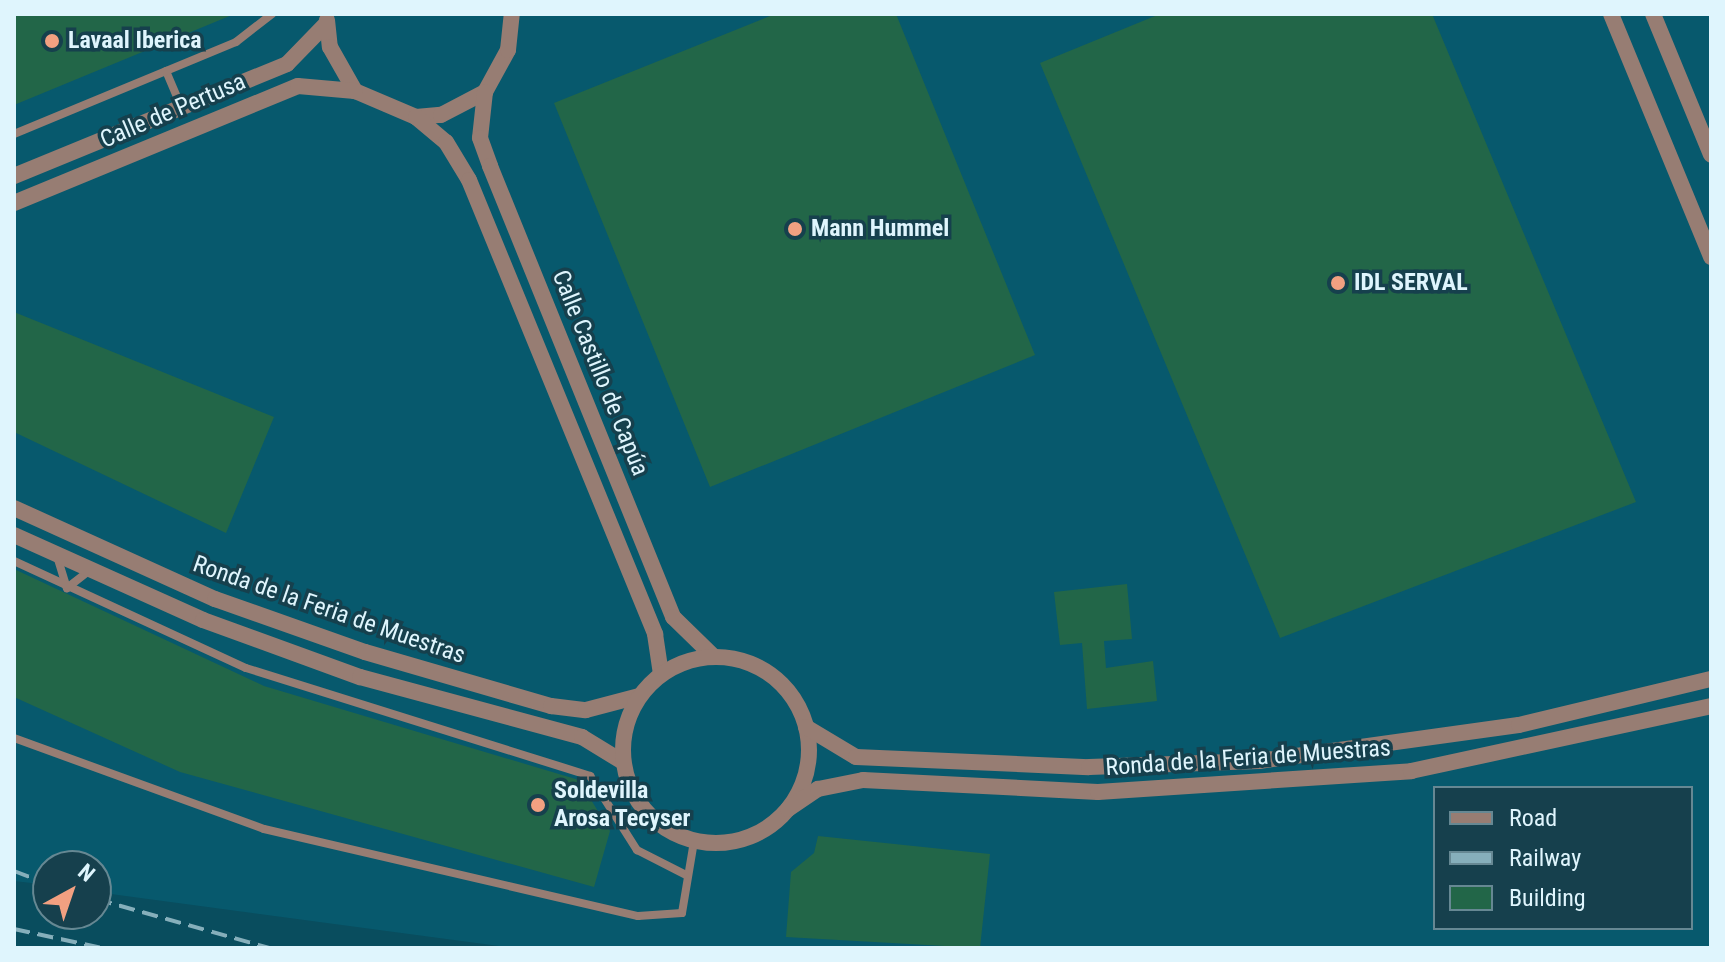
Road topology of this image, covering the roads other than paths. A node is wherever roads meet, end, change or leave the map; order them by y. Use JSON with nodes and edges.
{"nodes":[{"id":1,"x":272,"y":14,"type":"edge"},
{"id":2,"x":1611,"y":14,"type":"edge"},
{"id":3,"x":1653,"y":14,"type":"edge"},
{"id":4,"x":327,"y":18,"type":"edge"},
{"id":5,"x":516,"y":18,"type":"edge"},
{"id":6,"x":166,"y":71,"type":"junction"},
{"id":7,"x":355,"y":91,"type":"junction"},
{"id":8,"x":485,"y":92,"type":"junction"},
{"id":9,"x":181,"y":107,"type":"junction"},
{"id":10,"x":416,"y":117,"type":"junction"},
{"id":11,"x":14,"y":134,"type":"edge"},
{"id":12,"x":1711,"y":155,"type":"edge"},
{"id":13,"x":14,"y":176,"type":"edge"},
{"id":14,"x":14,"y":203,"type":"edge"},
{"id":15,"x":1711,"y":257,"type":"edge"},
{"id":16,"x":14,"y":508,"type":"edge"},
{"id":17,"x":14,"y":535,"type":"edge"},
{"id":18,"x":57,"y":555,"type":"junction"},
{"id":19,"x":14,"y":561,"type":"edge"},
{"id":20,"x":90,"y":570,"type":"junction"},
{"id":21,"x":67,"y":588,"type":"junction"},
{"id":22,"x":714,"y":657,"type":"junction"},
{"id":23,"x":661,"y":674,"type":"junction"},
{"id":24,"x":1711,"y":679,"type":"edge"},
{"id":25,"x":639,"y":696,"type":"junction"},
{"id":26,"x":1711,"y":706,"type":"edge"},
{"id":27,"x":806,"y":727,"type":"junction"},
{"id":28,"x":14,"y":738,"type":"edge"},
{"id":29,"x":623,"y":762,"type":"junction"},
{"id":30,"x":788,"y":809,"type":"junction"},
{"id":31,"x":694,"y":841,"type":"junction"},
{"id":32,"x":688,"y":876,"type":"junction"}],
"edges":[{"from":1,"to":6,"type":"lane"},
{"from":2,"to":15,"type":"street"},
{"from":3,"to":12,"type":"street"},
{"from":4,"to":7,"type":"street"},
{"from":4,"to":9,"type":"street","name":"Calle de Pertusa"},
{"from":5,"to":8,"type":"street","name":"Calle Castillo de Capúa"},
{"from":6,"to":9,"type":"lane"},
{"from":6,"to":11,"type":"lane"},
{"from":7,"to":10,"type":"street","name":"Calle de Pertusa"},
{"from":7,"to":14,"type":"street","name":"Calle de Pertusa"},
{"from":8,"to":10,"type":"street"},
{"from":8,"to":22,"type":"street","name":"Calle Castillo de Capúa"},
{"from":9,"to":13,"type":"street","name":"Calle de Pertusa"},
{"from":10,"to":23,"type":"street","name":"Calle Castillo de Capúa"},
{"from":16,"to":25,"type":"street","name":"Ronda de la Feria de Muestras"},
{"from":17,"to":18,"type":"street","name":"Ronda de la Feria de Muestras"},
{"from":18,"to":20,"type":"street","name":"Ronda de la Feria de Muestras"},
{"from":18,"to":21,"type":"lane"},
{"from":19,"to":21,"type":"lane"},
{"from":20,"to":21,"type":"lane"},
{"from":20,"to":29,"type":"street","name":"Ronda de la Feria de Muestras"},
{"from":21,"to":32,"type":"lane"},
{"from":22,"to":23,"type":"street"},
{"from":22,"to":27,"type":"street","name":"Ronda de la Feria de Muestras"},
{"from":23,"to":25,"type":"street"},
{"from":24,"to":27,"type":"street","name":"Ronda de la Feria de Muestras"},
{"from":25,"to":29,"type":"street"},
{"from":26,"to":30,"type":"street","name":"Ronda de la Feria de Muestras"},
{"from":27,"to":30,"type":"street","name":"Ronda de la Feria de Muestras"},
{"from":28,"to":32,"type":"lane"},
{"from":29,"to":31,"type":"street","name":"Ronda de la Feria de Muestras"},
{"from":30,"to":31,"type":"street","name":"Ronda de la Feria de Muestras"},
{"from":31,"to":32,"type":"lane"}]}
